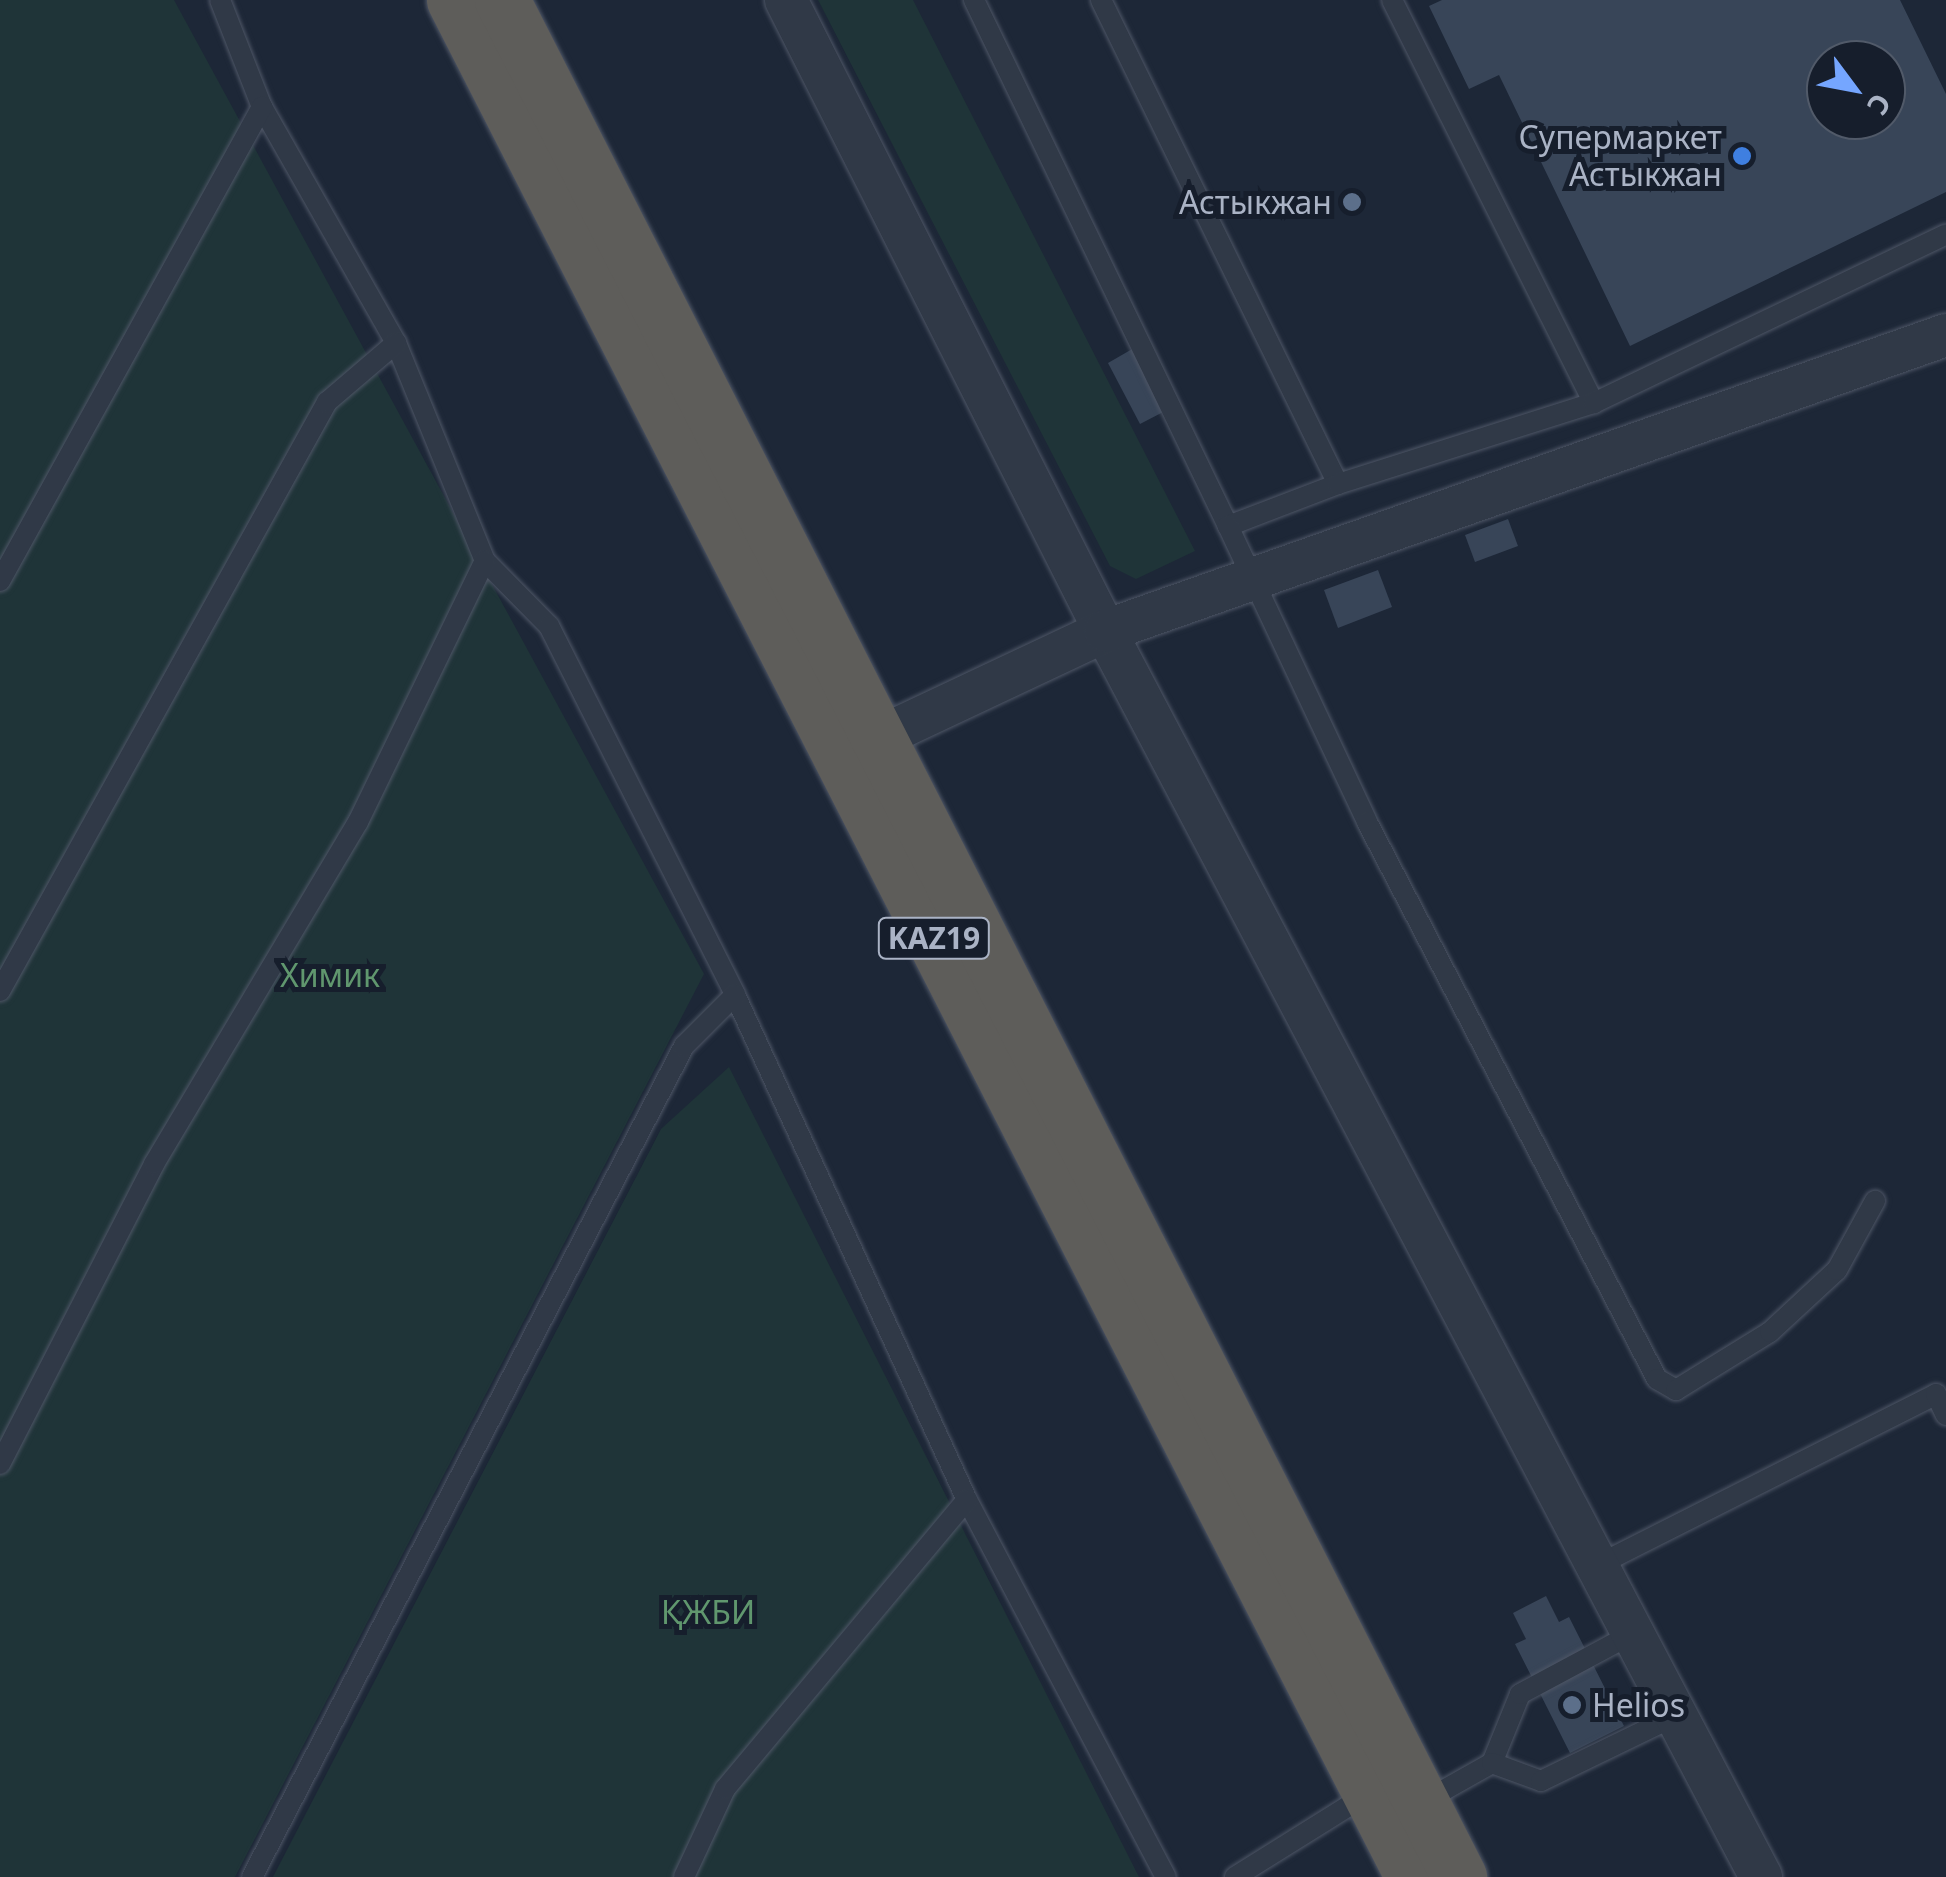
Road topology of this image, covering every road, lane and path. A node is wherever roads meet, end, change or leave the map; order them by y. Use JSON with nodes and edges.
{"nodes":[{"id":1,"x":220,"y":0,"type":"edge"},
{"id":2,"x":454,"y":0,"type":"edge"},
{"id":3,"x":502,"y":0,"type":"edge"},
{"id":4,"x":786,"y":0,"type":"edge"},
{"id":5,"x":974,"y":0,"type":"edge"},
{"id":6,"x":1101,"y":0,"type":"edge"},
{"id":7,"x":1392,"y":0,"type":"edge"},
{"id":8,"x":262,"y":108,"type":"junction"},
{"id":9,"x":1946,"y":234,"type":"edge"},
{"id":10,"x":1946,"y":335,"type":"edge"},
{"id":11,"x":396,"y":342,"type":"junction"},
{"id":12,"x":1594,"y":403,"type":"junction"},
{"id":13,"x":1338,"y":484,"type":"junction"},
{"id":14,"x":1228,"y":526,"type":"junction"},
{"id":15,"x":486,"y":560,"type":"junction"},
{"id":16,"x":1251,"y":578,"type":"junction"},
{"id":17,"x":0,"y":581,"type":"edge"},
{"id":18,"x":1105,"y":632,"type":"junction"},
{"id":19,"x":880,"y":737,"type":"junction"},
{"id":20,"x":0,"y":991,"type":"edge"},
{"id":21,"x":735,"y":995,"type":"junction"},
{"id":22,"x":1875,"y":1201,"type":"dead end"},
{"id":23,"x":1946,"y":1415,"type":"edge"},
{"id":24,"x":0,"y":1464,"type":"edge"},
{"id":25,"x":966,"y":1500,"type":"junction"},
{"id":26,"x":1596,"y":1566,"type":"junction"},
{"id":27,"x":1632,"y":1634,"type":"junction"},
{"id":28,"x":1676,"y":1716,"type":"junction"},
{"id":29,"x":1492,"y":1764,"type":"junction"},
{"id":30,"x":1396,"y":1798,"type":"junction"},
{"id":31,"x":252,"y":1877,"type":"edge"},
{"id":32,"x":684,"y":1877,"type":"edge"},
{"id":33,"x":1166,"y":1877,"type":"edge"},
{"id":34,"x":1234,"y":1877,"type":"edge"},
{"id":35,"x":1413,"y":1877,"type":"edge"},
{"id":36,"x":1459,"y":1877,"type":"edge"},
{"id":37,"x":1760,"y":1877,"type":"edge"}],
"edges":[{"from":1,"to":8,"type":"lane"},
{"from":2,"to":30,"type":"highway","number":"KAZ19"},
{"from":3,"to":19,"type":"highway","number":"KAZ19"},
{"from":4,"to":18,"type":"street"},
{"from":5,"to":14,"type":"lane"},
{"from":6,"to":13,"type":"lane"},
{"from":7,"to":12,"type":"lane"},
{"from":8,"to":11,"type":"lane"},
{"from":8,"to":17,"type":"lane"},
{"from":9,"to":12,"type":"lane"},
{"from":10,"to":16,"type":"street"},
{"from":11,"to":15,"type":"lane"},
{"from":11,"to":20,"type":"lane"},
{"from":12,"to":13,"type":"lane"},
{"from":13,"to":14,"type":"lane"},
{"from":14,"to":16,"type":"lane"},
{"from":15,"to":21,"type":"lane"},
{"from":15,"to":24,"type":"lane"},
{"from":16,"to":18,"type":"street"},
{"from":16,"to":22,"type":"lane"},
{"from":18,"to":19,"type":"street"},
{"from":18,"to":26,"type":"street"},
{"from":19,"to":30,"type":"highway","number":"KAZ19"},
{"from":21,"to":25,"type":"lane"},
{"from":21,"to":31,"type":"lane"},
{"from":23,"to":26,"type":"lane"},
{"from":25,"to":32,"type":"lane"},
{"from":25,"to":33,"type":"lane"},
{"from":26,"to":27,"type":"street"},
{"from":27,"to":28,"type":"street"},
{"from":27,"to":29,"type":"lane"},
{"from":28,"to":29,"type":"lane"},
{"from":28,"to":37,"type":"street"},
{"from":29,"to":30,"type":"lane"},
{"from":30,"to":34,"type":"lane"},
{"from":30,"to":35,"type":"highway","number":"KAZ19"},
{"from":30,"to":36,"type":"highway","number":"KAZ19"}]}
